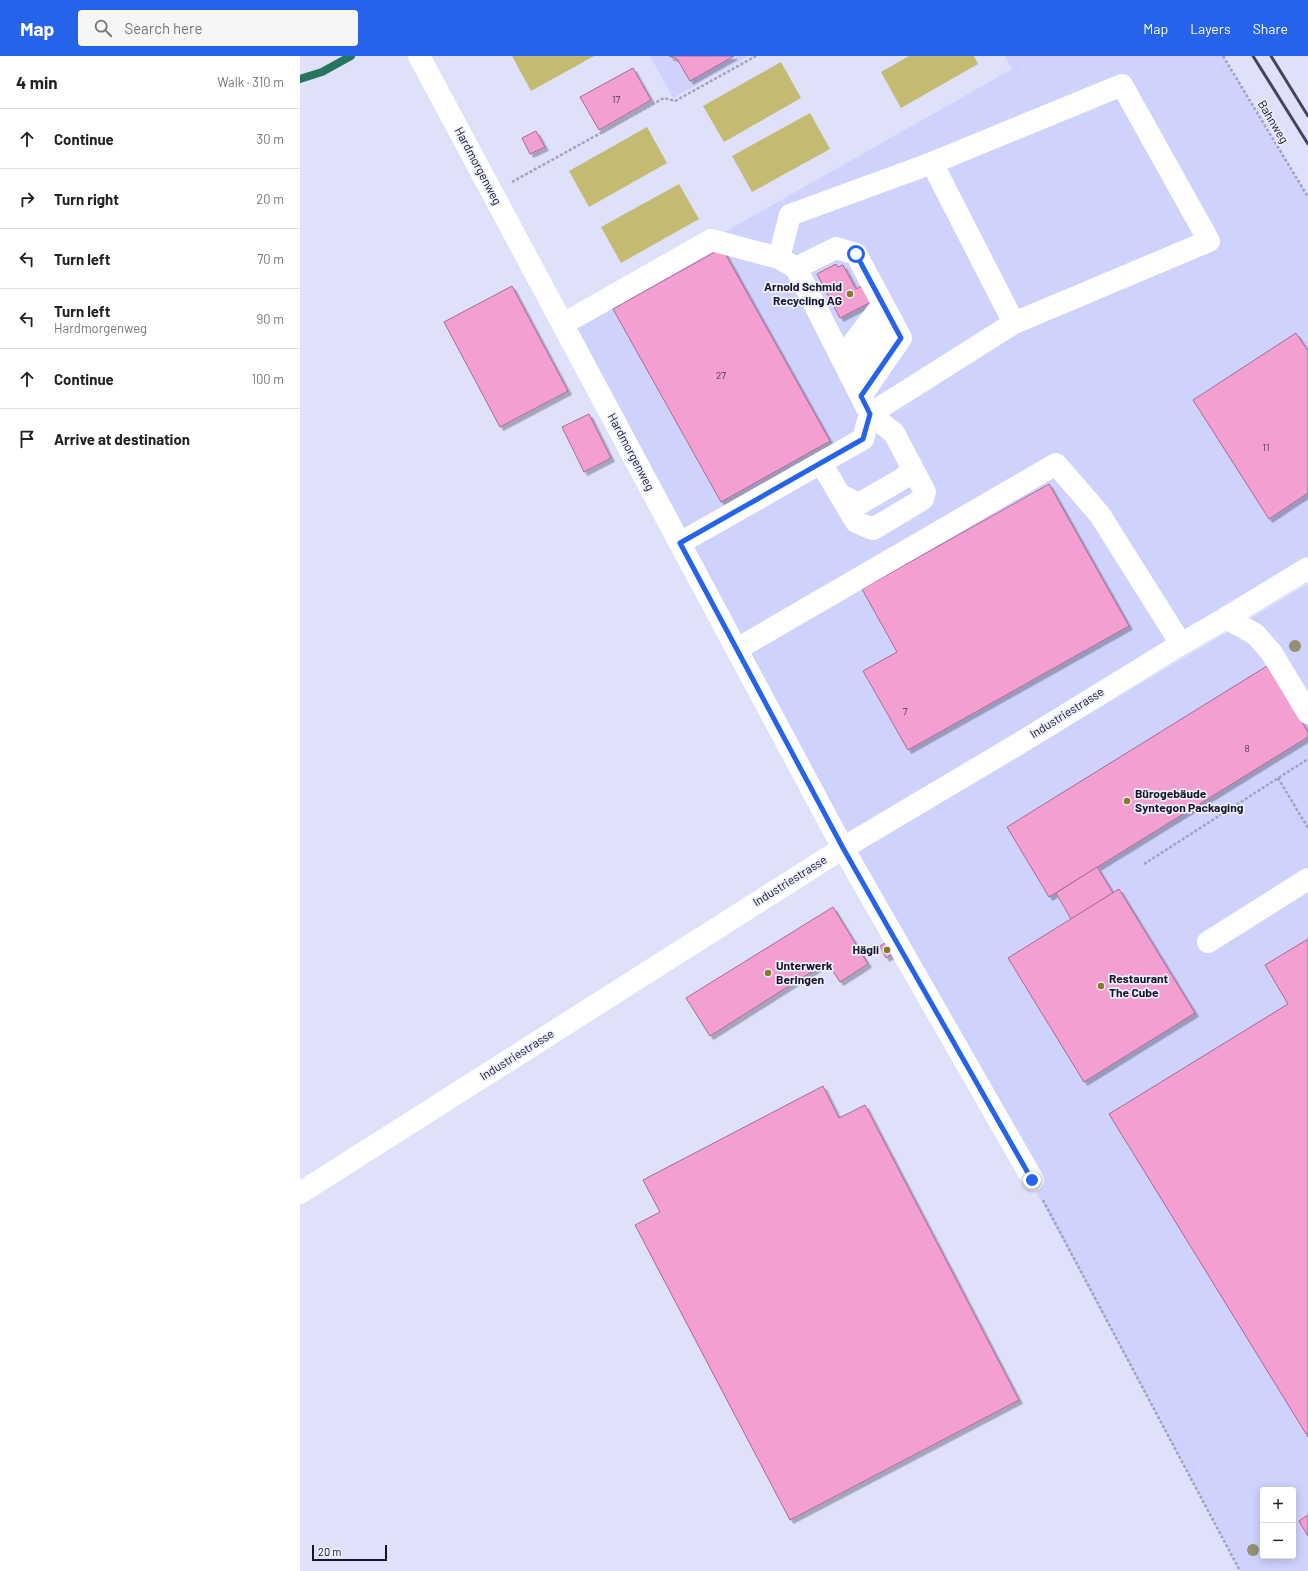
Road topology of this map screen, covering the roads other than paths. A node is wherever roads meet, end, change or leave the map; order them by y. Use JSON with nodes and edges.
{"nodes":[{"id":1,"x":420,"y":56,"type":"edge"},
{"id":2,"x":932,"y":163,"type":"junction"},
{"id":3,"x":788,"y":263,"type":"junction"},
{"id":4,"x":888,"y":312,"type":"junction"},
{"id":5,"x":1014,"y":323,"type":"junction"},
{"id":6,"x":562,"y":324,"type":"junction"},
{"id":7,"x":842,"y":358,"type":"junction"},
{"id":8,"x":861,"y":396,"type":"junction"},
{"id":9,"x":821,"y":462,"type":"junction"},
{"id":10,"x":911,"y":464,"type":"junction"},
{"id":11,"x":840,"y":495,"type":"junction"},
{"id":12,"x":680,"y":543,"type":"junction"},
{"id":13,"x":1308,"y":568,"type":"edge"},
{"id":14,"x":1226,"y":618,"type":"junction"},
{"id":15,"x":1181,"y":644,"type":"junction"},
{"id":16,"x":736,"y":650,"type":"junction"},
{"id":17,"x":1308,"y":713,"type":"edge"},
{"id":18,"x":843,"y":848,"type":"junction"},
{"id":19,"x":1308,"y":879,"type":"edge"},
{"id":20,"x":1208,"y":942,"type":"dead end"},
{"id":21,"x":1032,"y":1180,"type":"road end"},
{"id":22,"x":300,"y":1193,"type":"edge"}],
"edges":[{"from":1,"to":6,"type":"street","name":"Hardmorgenweg"},
{"from":2,"to":3,"type":"street"},
{"from":2,"to":5,"type":"street"},
{"from":2,"to":5,"type":"street"},
{"from":3,"to":4,"type":"street"},
{"from":3,"to":6,"type":"street"},
{"from":3,"to":7,"type":"street"},
{"from":4,"to":7,"type":"street"},
{"from":4,"to":8,"type":"street"},
{"from":5,"to":8,"type":"street"},
{"from":6,"to":12,"type":"street","name":"Hardmorgenweg"},
{"from":7,"to":8,"type":"street"},
{"from":8,"to":9,"type":"street"},
{"from":8,"to":10,"type":"street"},
{"from":9,"to":11,"type":"street"},
{"from":9,"to":12,"type":"street"},
{"from":10,"to":11,"type":"street"},
{"from":10,"to":11,"type":"street"},
{"from":12,"to":16,"type":"street","name":"Hardmorgenweg"},
{"from":13,"to":14,"type":"street","name":"Industriestrasse"},
{"from":14,"to":15,"type":"street","name":"Industriestrasse"},
{"from":14,"to":17,"type":"street"},
{"from":15,"to":16,"type":"street"},
{"from":15,"to":18,"type":"street","name":"Industriestrasse"},
{"from":16,"to":18,"type":"street","name":"Hardmorgenweg"},
{"from":18,"to":21,"type":"street","name":"Hardmorgenweg"},
{"from":18,"to":22,"type":"street","name":"Industriestrasse"},
{"from":19,"to":20,"type":"street"}]}
